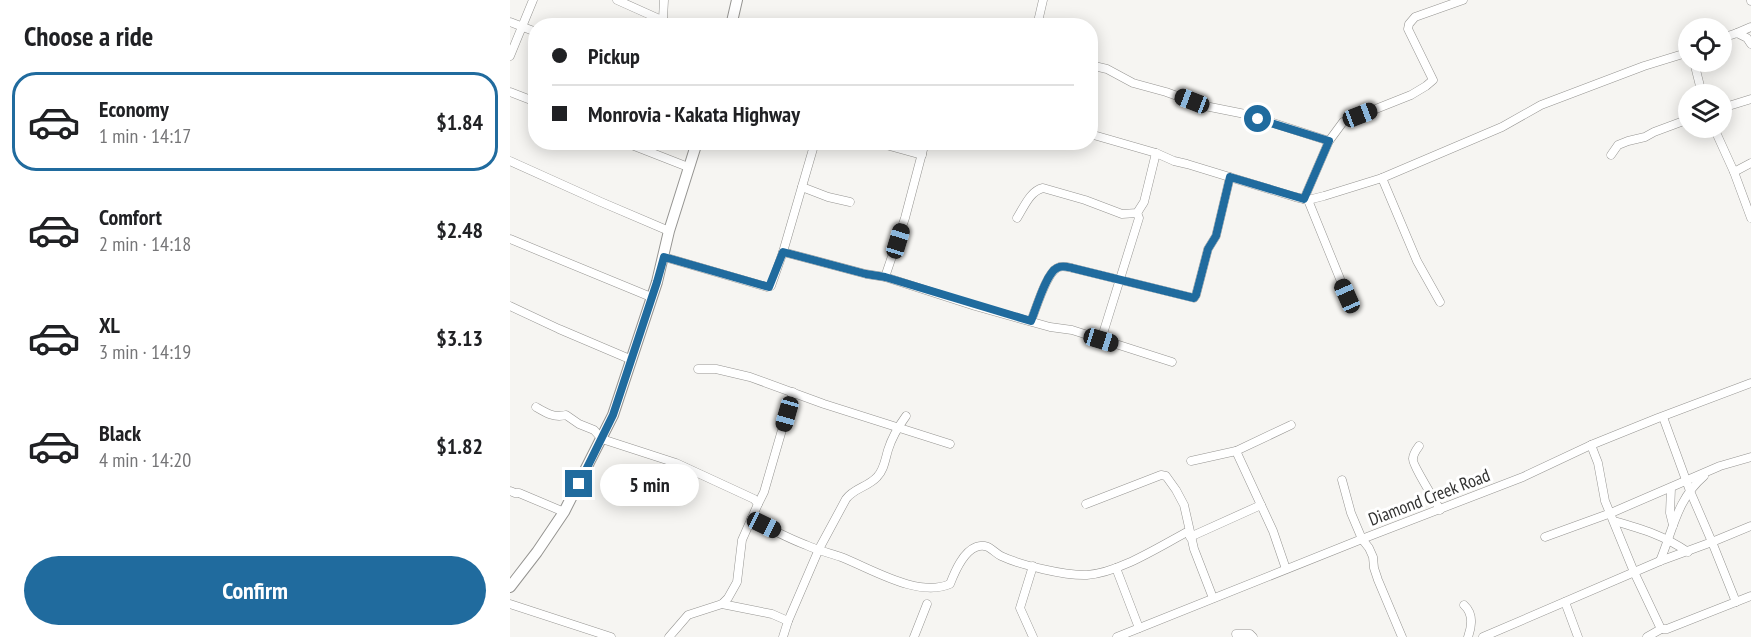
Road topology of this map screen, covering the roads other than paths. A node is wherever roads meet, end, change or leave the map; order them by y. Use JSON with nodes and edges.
{"nodes":[{"id":1,"x":533,"y":0,"type":"edge"},
{"id":2,"x":617,"y":0,"type":"edge"},
{"id":3,"x":664,"y":0,"type":"edge"},
{"id":4,"x":737,"y":0,"type":"edge"},
{"id":5,"x":1043,"y":0,"type":"edge"},
{"id":6,"x":1463,"y":0,"type":"edge"},
{"id":7,"x":661,"y":18,"type":"edge"},
{"id":8,"x":663,"y":18,"type":"edge"},
{"id":9,"x":732,"y":18,"type":"edge"},
{"id":10,"x":1039,"y":18,"type":"edge"},
{"id":11,"x":510,"y":22,"type":"edge"},
{"id":12,"x":522,"y":27,"type":"junction"},
{"id":13,"x":1751,"y":27,"type":"edge"},
{"id":14,"x":528,"y":29,"type":"edge"},
{"id":15,"x":1737,"y":33,"type":"junction"},
{"id":16,"x":1732,"y":35,"type":"edge"},
{"id":17,"x":1751,"y":44,"type":"edge"},
{"id":18,"x":510,"y":56,"type":"edge"},
{"id":19,"x":1678,"y":56,"type":"edge"},
{"id":20,"x":1098,"y":67,"type":"edge"},
{"id":21,"x":510,"y":92,"type":"edge"},
{"id":22,"x":528,"y":99,"type":"edge"},
{"id":23,"x":1751,"y":99,"type":"edge"},
{"id":24,"x":1732,"y":105,"type":"edge"},
{"id":25,"x":1678,"y":123,"type":"edge"},
{"id":26,"x":1098,"y":136,"type":"edge"},
{"id":27,"x":1719,"y":138,"type":"edge"},
{"id":28,"x":1329,"y":141,"type":"junction"},
{"id":29,"x":644,"y":150,"type":"edge"},
{"id":30,"x":694,"y":150,"type":"edge"},
{"id":31,"x":813,"y":150,"type":"edge"},
{"id":32,"x":904,"y":150,"type":"edge"},
{"id":33,"x":923,"y":150,"type":"edge"},
{"id":34,"x":1155,"y":153,"type":"junction"},
{"id":35,"x":922,"y":155,"type":"junction"},
{"id":36,"x":1611,"y":155,"type":"dead end"},
{"id":37,"x":510,"y":161,"type":"edge"},
{"id":38,"x":1751,"y":163,"type":"edge"},
{"id":39,"x":688,"y":167,"type":"junction"},
{"id":40,"x":1734,"y":172,"type":"junction"},
{"id":41,"x":1230,"y":177,"type":"junction"},
{"id":42,"x":1382,"y":178,"type":"junction"},
{"id":43,"x":802,"y":187,"type":"junction"},
{"id":44,"x":1306,"y":199,"type":"junction"},
{"id":45,"x":850,"y":202,"type":"dead end"},
{"id":46,"x":1137,"y":213,"type":"junction"},
{"id":47,"x":1017,"y":218,"type":"dead end"},
{"id":48,"x":1751,"y":218,"type":"edge"},
{"id":49,"x":669,"y":231,"type":"junction"},
{"id":50,"x":510,"y":239,"type":"edge"},
{"id":51,"x":783,"y":252,"type":"junction"},
{"id":52,"x":664,"y":257,"type":"junction"},
{"id":53,"x":885,"y":277,"type":"junction"},
{"id":54,"x":1121,"y":280,"type":"junction"},
{"id":55,"x":1347,"y":296,"type":"dead end"},
{"id":56,"x":651,"y":297,"type":"junction"},
{"id":57,"x":1440,"y":302,"type":"dead end"},
{"id":58,"x":510,"y":306,"type":"edge"},
{"id":59,"x":1031,"y":321,"type":"junction"},
{"id":60,"x":1101,"y":340,"type":"junction"},
{"id":61,"x":632,"y":360,"type":"junction"},
{"id":62,"x":1172,"y":362,"type":"dead end"},
{"id":63,"x":698,"y":369,"type":"dead end"},
{"id":64,"x":1751,"y":383,"type":"edge"},
{"id":65,"x":793,"y":392,"type":"junction"},
{"id":66,"x":536,"y":407,"type":"dead end"},
{"id":67,"x":906,"y":416,"type":"dead end"},
{"id":68,"x":1663,"y":417,"type":"junction"},
{"id":69,"x":1291,"y":425,"type":"dead end"},
{"id":70,"x":897,"y":428,"type":"junction"},
{"id":71,"x":602,"y":439,"type":"junction"},
{"id":72,"x":950,"y":444,"type":"dead end"},
{"id":73,"x":1591,"y":445,"type":"junction"},
{"id":74,"x":1419,"y":446,"type":"dead end"},
{"id":75,"x":1236,"y":451,"type":"junction"},
{"id":76,"x":1751,"y":457,"type":"edge"},
{"id":77,"x":1191,"y":460,"type":"dead end"},
{"id":78,"x":1720,"y":466,"type":"junction"},
{"id":79,"x":1342,"y":480,"type":"dead end"},
{"id":80,"x":1687,"y":481,"type":"junction"},
{"id":81,"x":1671,"y":488,"type":"junction"},
{"id":82,"x":510,"y":491,"type":"edge"},
{"id":83,"x":1690,"y":491,"type":"junction"},
{"id":84,"x":758,"y":504,"type":"junction"},
{"id":85,"x":1086,"y":504,"type":"dead end"},
{"id":86,"x":1261,"y":505,"type":"junction"},
{"id":87,"x":1440,"y":510,"type":"junction"},
{"id":88,"x":564,"y":512,"type":"junction"},
{"id":89,"x":1612,"y":517,"type":"junction"},
{"id":90,"x":752,"y":519,"type":"junction"},
{"id":91,"x":1673,"y":525,"type":"junction"},
{"id":92,"x":1751,"y":526,"type":"edge"},
{"id":93,"x":1190,"y":534,"type":"junction"},
{"id":94,"x":1545,"y":537,"type":"dead end"},
{"id":95,"x":1362,"y":539,"type":"junction"},
{"id":96,"x":1669,"y":539,"type":"junction"},
{"id":97,"x":1712,"y":542,"type":"junction"},
{"id":98,"x":819,"y":549,"type":"junction"},
{"id":99,"x":1688,"y":552,"type":"junction"},
{"id":100,"x":1660,"y":561,"type":"junction"},
{"id":101,"x":1034,"y":566,"type":"junction"},
{"id":102,"x":1116,"y":568,"type":"junction"},
{"id":103,"x":1286,"y":569,"type":"junction"},
{"id":104,"x":1634,"y":572,"type":"junction"},
{"id":105,"x":510,"y":587,"type":"edge"},
{"id":106,"x":1751,"y":596,"type":"edge"},
{"id":107,"x":1213,"y":598,"type":"junction"},
{"id":108,"x":1565,"y":602,"type":"junction"},
{"id":109,"x":1736,"y":602,"type":"junction"},
{"id":110,"x":510,"y":604,"type":"edge"},
{"id":111,"x":722,"y":604,"type":"junction"},
{"id":112,"x":927,"y":604,"type":"dead end"},
{"id":113,"x":1464,"y":605,"type":"dead end"},
{"id":114,"x":788,"y":621,"type":"junction"},
{"id":115,"x":1139,"y":628,"type":"junction"},
{"id":116,"x":1661,"y":629,"type":"junction"},
{"id":117,"x":1236,"y":634,"type":"dead end"},
{"id":118,"x":1488,"y":636,"type":"edge"},
{"id":119,"x":611,"y":637,"type":"edge"},
{"id":120,"x":669,"y":637,"type":"edge"},
{"id":121,"x":783,"y":637,"type":"edge"},
{"id":122,"x":914,"y":637,"type":"edge"},
{"id":123,"x":1033,"y":637,"type":"edge"},
{"id":124,"x":1117,"y":637,"type":"edge"},
{"id":125,"x":1253,"y":637,"type":"edge"},
{"id":126,"x":1402,"y":637,"type":"edge"},
{"id":127,"x":1468,"y":637,"type":"edge"},
{"id":128,"x":1578,"y":637,"type":"edge"},
{"id":129,"x":1647,"y":637,"type":"edge"}],
"edges":[{"from":1,"to":12,"type":"street"},
{"from":2,"to":7,"type":"street"},
{"from":3,"to":8,"type":"street"},
{"from":4,"to":9,"type":"highway"},
{"from":5,"to":10,"type":"street"},
{"from":6,"to":28,"type":"street"},
{"from":11,"to":12,"type":"street"},
{"from":12,"to":14,"type":"street"},
{"from":12,"to":18,"type":"street"},
{"from":13,"to":15,"type":"street"},
{"from":15,"to":16,"type":"street"},
{"from":15,"to":17,"type":"street"},
{"from":19,"to":42,"type":"street"},
{"from":20,"to":28,"type":"street"},
{"from":21,"to":22,"type":"street"},
{"from":23,"to":24,"type":"street"},
{"from":25,"to":36,"type":"street"},
{"from":26,"to":34,"type":"street"},
{"from":27,"to":40,"type":"street"},
{"from":28,"to":44,"type":"street"},
{"from":29,"to":39,"type":"street"},
{"from":30,"to":39,"type":"highway"},
{"from":31,"to":43,"type":"street"},
{"from":32,"to":35,"type":"street"},
{"from":33,"to":35,"type":"street"},
{"from":34,"to":41,"type":"street"},
{"from":34,"to":46,"type":"street"},
{"from":35,"to":53,"type":"street"},
{"from":37,"to":49,"type":"street"},
{"from":38,"to":40,"type":"street"},
{"from":39,"to":49,"type":"highway"},
{"from":40,"to":48,"type":"street"},
{"from":41,"to":44,"type":"street"},
{"from":41,"to":54,"type":"street"},
{"from":42,"to":44,"type":"street"},
{"from":42,"to":57,"type":"street"},
{"from":43,"to":45,"type":"street"},
{"from":43,"to":51,"type":"street"},
{"from":44,"to":55,"type":"street"},
{"from":46,"to":47,"type":"street"},
{"from":46,"to":54,"type":"street"},
{"from":49,"to":52,"type":"highway"},
{"from":50,"to":56,"type":"street"},
{"from":51,"to":52,"type":"street"},
{"from":51,"to":53,"type":"street"},
{"from":52,"to":56,"type":"highway"},
{"from":53,"to":59,"type":"street"},
{"from":54,"to":59,"type":"street"},
{"from":54,"to":60,"type":"street"},
{"from":56,"to":61,"type":"highway"},
{"from":58,"to":61,"type":"street"},
{"from":59,"to":60,"type":"street"},
{"from":60,"to":62,"type":"street"},
{"from":61,"to":71,"type":"highway"},
{"from":63,"to":65,"type":"street"},
{"from":64,"to":68,"type":"street","name":"Diamond Creek Road"},
{"from":65,"to":70,"type":"street"},
{"from":65,"to":84,"type":"street"},
{"from":66,"to":71,"type":"street"},
{"from":67,"to":70,"type":"street"},
{"from":68,"to":73,"type":"street","name":"Diamond Creek Road"},
{"from":68,"to":80,"type":"street"},
{"from":69,"to":75,"type":"street"},
{"from":70,"to":72,"type":"street"},
{"from":70,"to":98,"type":"street"},
{"from":71,"to":84,"type":"street"},
{"from":71,"to":88,"type":"highway"},
{"from":73,"to":87,"type":"street","name":"Diamond Creek Road"},
{"from":73,"to":89,"type":"street"},
{"from":74,"to":87,"type":"street"},
{"from":75,"to":77,"type":"street"},
{"from":75,"to":86,"type":"street"},
{"from":76,"to":78,"type":"street"},
{"from":78,"to":80,"type":"street"},
{"from":78,"to":83,"type":"street"},
{"from":79,"to":95,"type":"street"},
{"from":80,"to":81,"type":"street"},
{"from":80,"to":83,"type":"street"},
{"from":81,"to":89,"type":"street"},
{"from":81,"to":91,"type":"street"},
{"from":82,"to":88,"type":"street"},
{"from":83,"to":91,"type":"street"},
{"from":83,"to":97,"type":"street"},
{"from":84,"to":90,"type":"street"},
{"from":85,"to":93,"type":"street"},
{"from":86,"to":93,"type":"street"},
{"from":86,"to":103,"type":"street"},
{"from":87,"to":95,"type":"street","name":"Diamond Creek Road"},
{"from":88,"to":105,"type":"highway"},
{"from":89,"to":94,"type":"street"},
{"from":89,"to":96,"type":"street"},
{"from":89,"to":104,"type":"street"},
{"from":90,"to":98,"type":"street"},
{"from":90,"to":111,"type":"street"},
{"from":91,"to":96,"type":"street"},
{"from":92,"to":97,"type":"street"},
{"from":93,"to":102,"type":"street"},
{"from":93,"to":107,"type":"street"},
{"from":95,"to":103,"type":"street","name":"Diamond Creek Road"},
{"from":95,"to":126,"type":"street"},
{"from":96,"to":99,"type":"street"},
{"from":96,"to":100,"type":"street"},
{"from":97,"to":99,"type":"street"},
{"from":97,"to":109,"type":"street"},
{"from":98,"to":101,"type":"street"},
{"from":98,"to":114,"type":"street"},
{"from":99,"to":100,"type":"street"},
{"from":100,"to":104,"type":"street"},
{"from":101,"to":102,"type":"street"},
{"from":101,"to":123,"type":"street"},
{"from":102,"to":115,"type":"street"},
{"from":103,"to":107,"type":"street","name":"Diamond Creek Road"},
{"from":104,"to":108,"type":"street"},
{"from":104,"to":116,"type":"street"},
{"from":106,"to":109,"type":"street"},
{"from":107,"to":115,"type":"street","name":"Diamond Creek Road"},
{"from":108,"to":118,"type":"street"},
{"from":108,"to":128,"type":"street"},
{"from":109,"to":116,"type":"street"},
{"from":110,"to":119,"type":"street"},
{"from":111,"to":114,"type":"street"},
{"from":111,"to":120,"type":"street"},
{"from":112,"to":122,"type":"street"},
{"from":113,"to":127,"type":"street"},
{"from":114,"to":121,"type":"street"},
{"from":115,"to":124,"type":"street","name":"Diamond Creek Road"},
{"from":116,"to":129,"type":"street"},
{"from":117,"to":125,"type":"street"}]}
